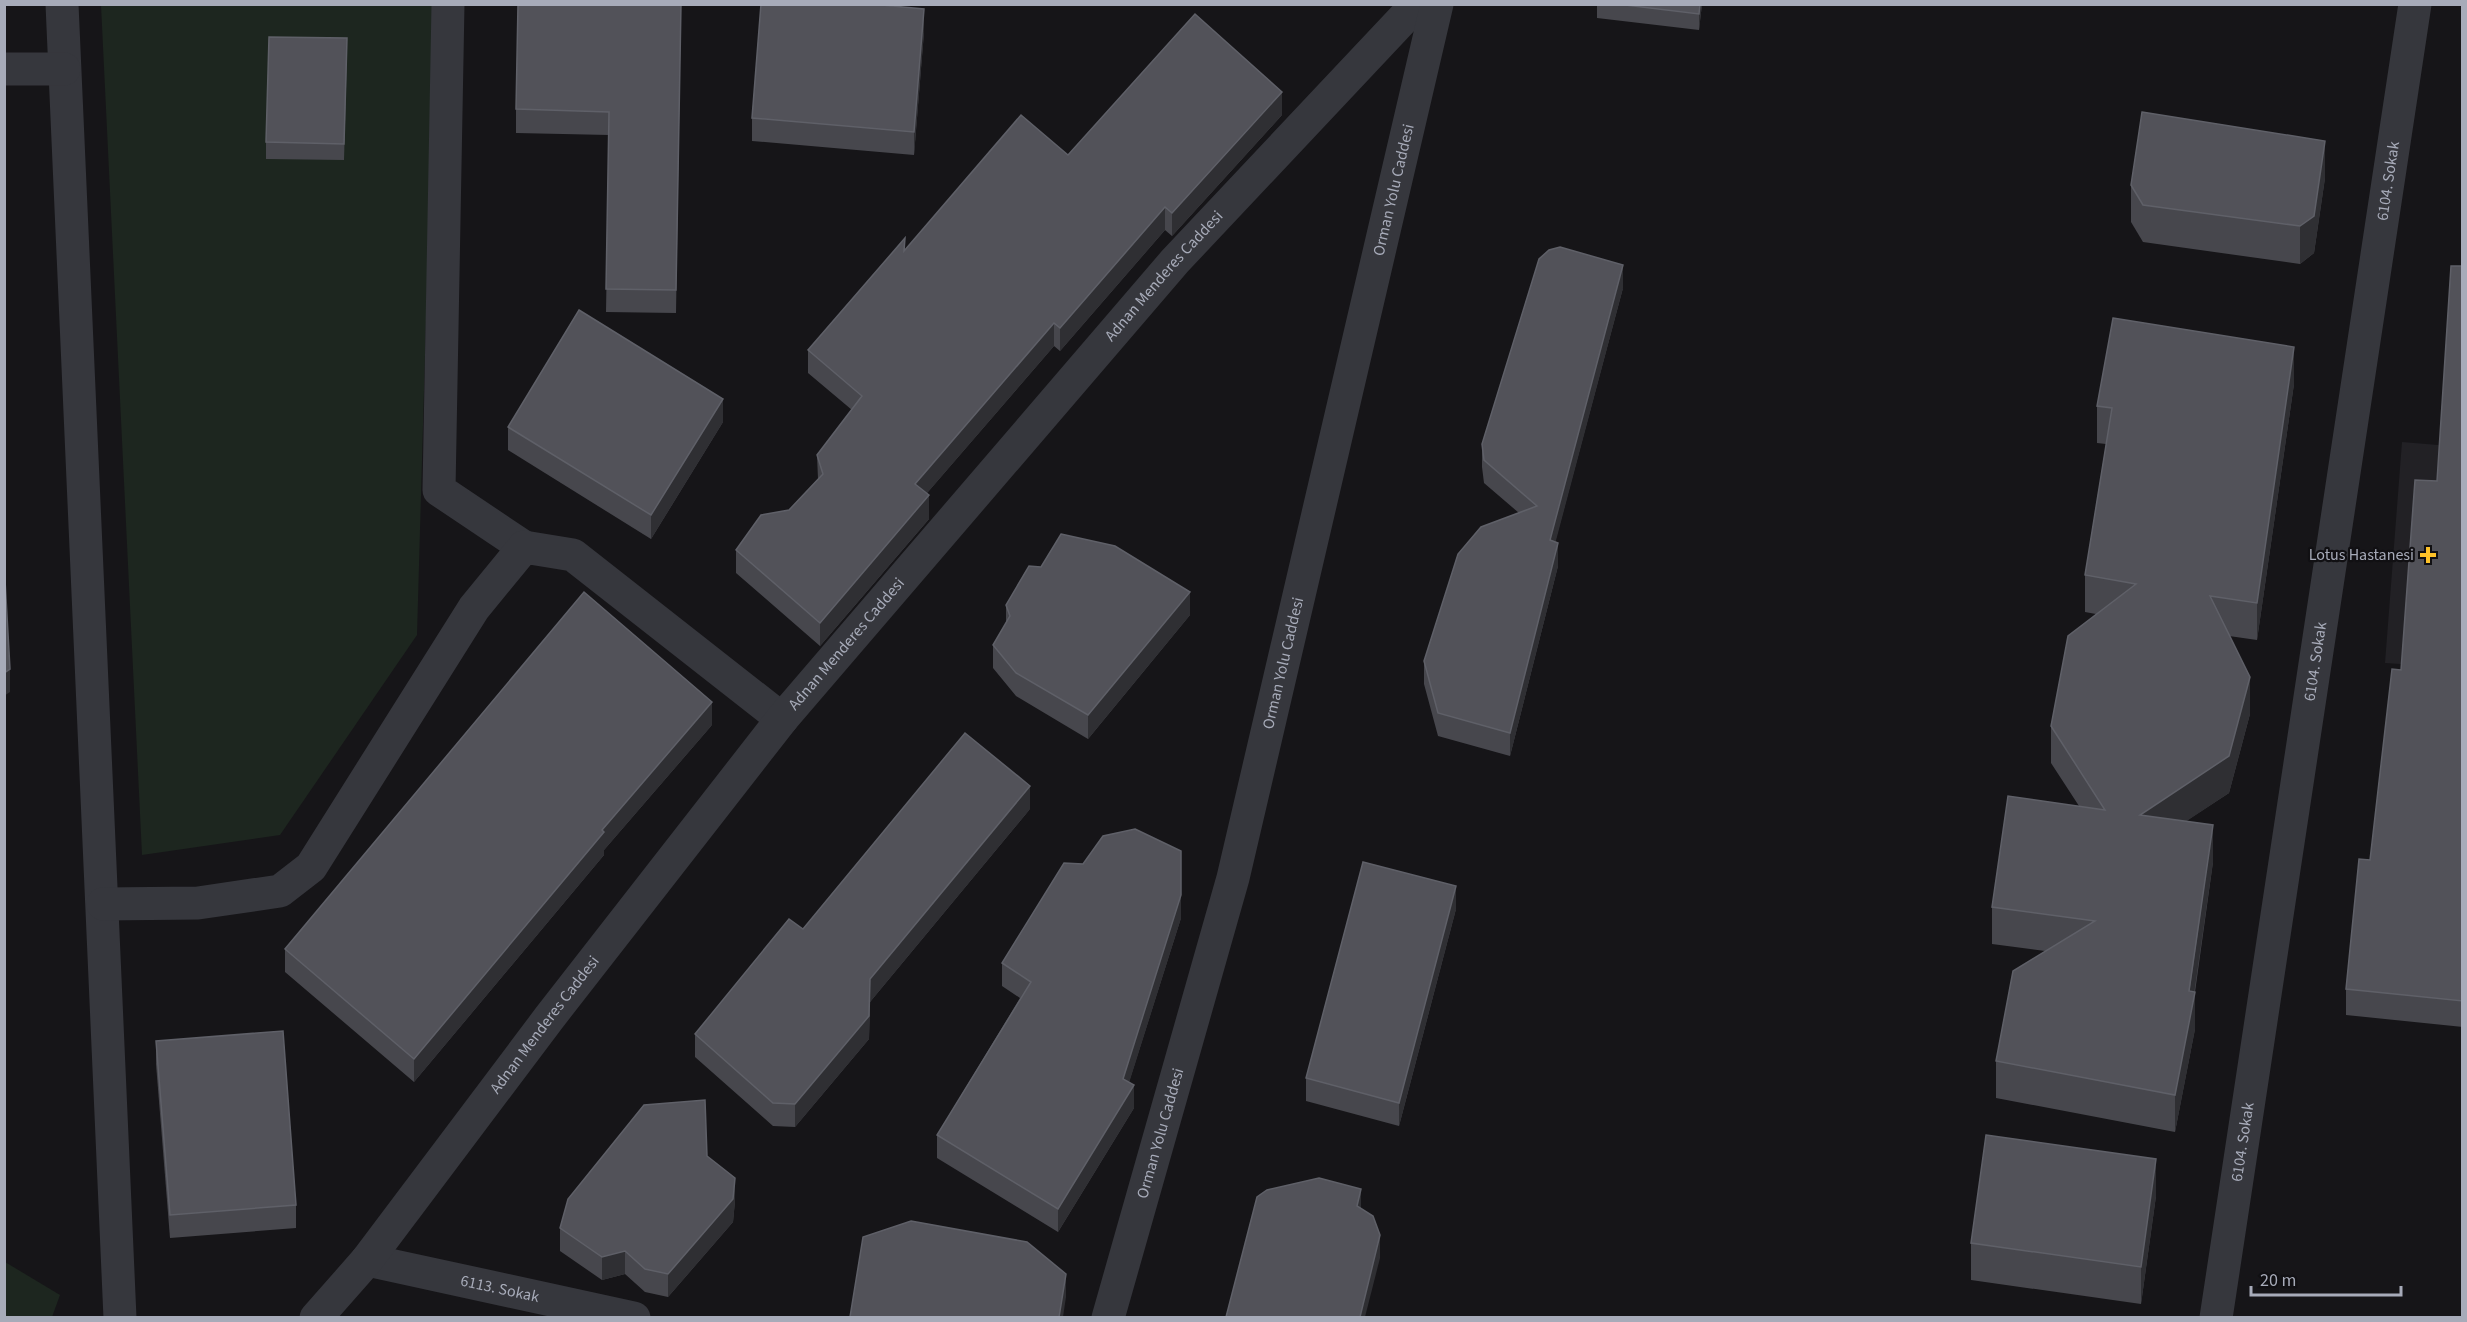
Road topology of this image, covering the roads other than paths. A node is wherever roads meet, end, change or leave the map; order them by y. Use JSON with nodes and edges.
{"nodes":[{"id":1,"x":62,"y":4,"type":"edge"},
{"id":2,"x":448,"y":4,"type":"edge"},
{"id":3,"x":1417,"y":4,"type":"edge"},
{"id":4,"x":1437,"y":4,"type":"edge"},
{"id":5,"x":2415,"y":4,"type":"edge"},
{"id":6,"x":4,"y":69,"type":"edge"},
{"id":7,"x":64,"y":69,"type":"junction"},
{"id":8,"x":524,"y":547,"type":"junction"},
{"id":9,"x":782,"y":719,"type":"junction"},
{"id":10,"x":103,"y":904,"type":"junction"},
{"id":11,"x":367,"y":1260,"type":"junction"},
{"id":12,"x":120,"y":1317,"type":"edge"},
{"id":13,"x":316,"y":1317,"type":"edge"},
{"id":14,"x":634,"y":1317,"type":"edge"},
{"id":15,"x":1108,"y":1317,"type":"edge"},
{"id":16,"x":2216,"y":1317,"type":"edge"}],
"edges":[{"from":1,"to":7,"type":"street"},
{"from":2,"to":8,"type":"street"},
{"from":3,"to":9,"type":"street","name":"Adnan Menderes Caddesi"},
{"from":4,"to":15,"type":"street","name":"Orman Yolu Caddesi"},
{"from":5,"to":16,"type":"street","name":"6104. Sokak"},
{"from":6,"to":7,"type":"street"},
{"from":7,"to":10,"type":"street"},
{"from":8,"to":9,"type":"street"},
{"from":8,"to":10,"type":"street"},
{"from":9,"to":11,"type":"street","name":"Adnan Menderes Caddesi"},
{"from":10,"to":12,"type":"street"},
{"from":11,"to":13,"type":"street","name":"Adnan Menderes Caddesi"},
{"from":11,"to":14,"type":"street","name":"6113. Sokak"}]}
